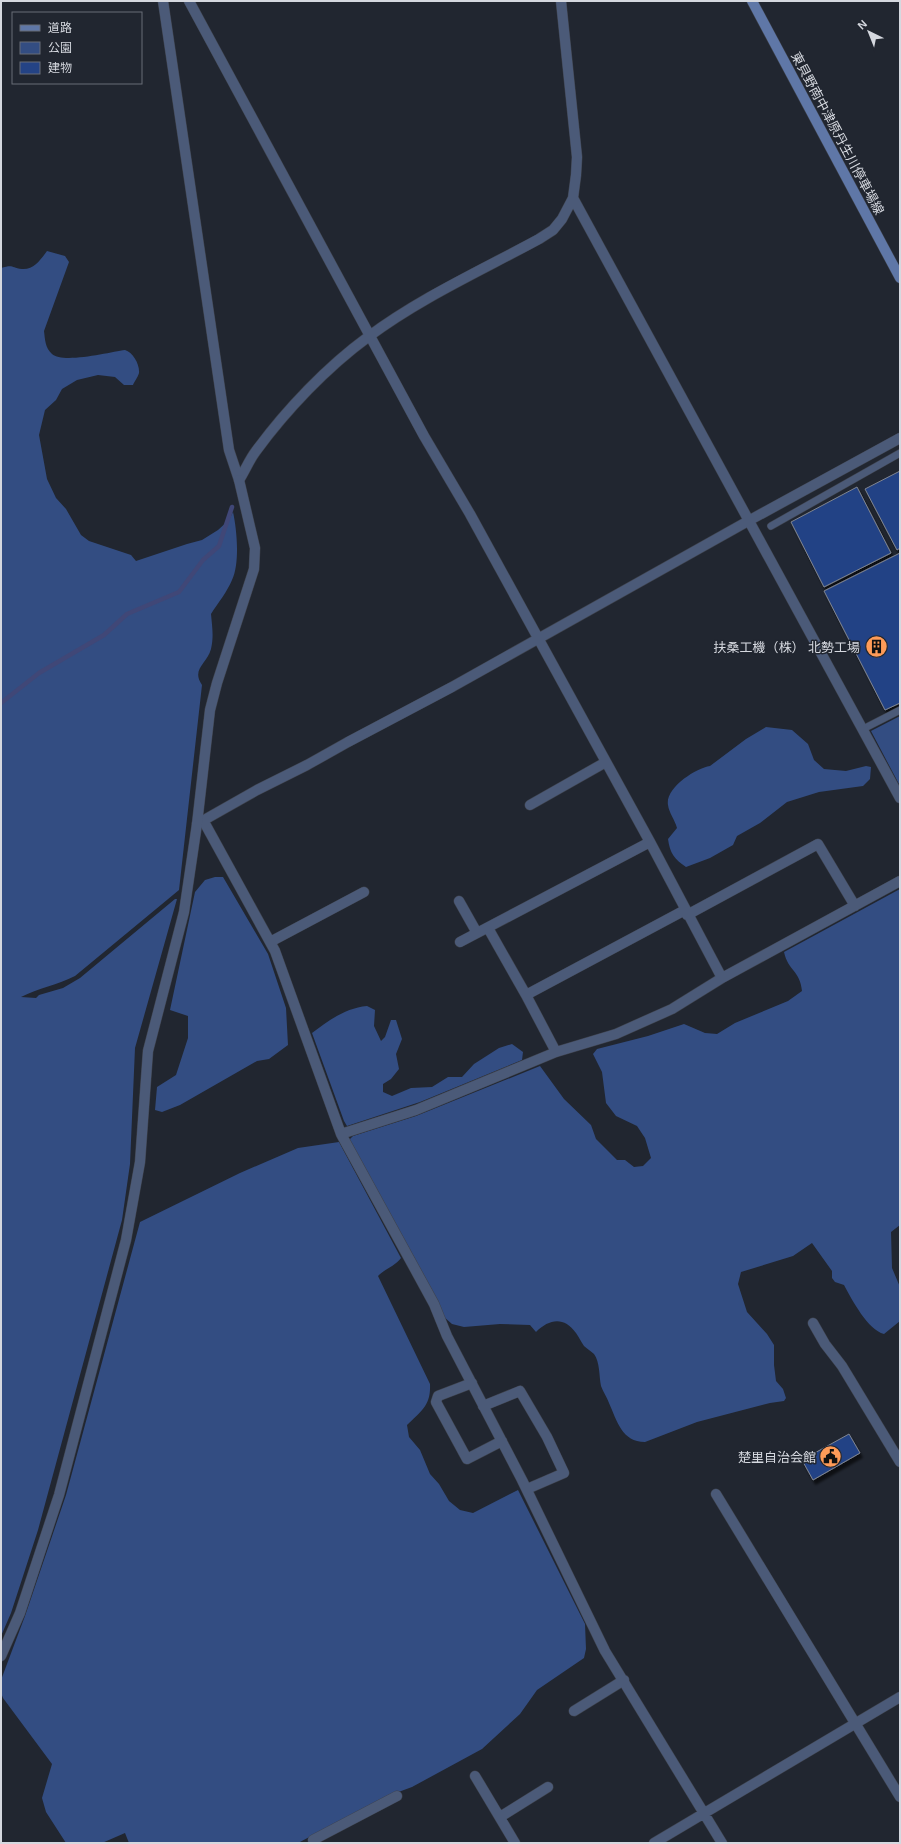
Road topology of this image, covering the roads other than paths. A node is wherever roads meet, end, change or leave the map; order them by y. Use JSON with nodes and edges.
{"nodes":[{"id":1,"x":163,"y":1,"type":"edge"},
{"id":2,"x":189,"y":1,"type":"edge"},
{"id":3,"x":561,"y":1,"type":"edge"},
{"id":4,"x":752,"y":1,"type":"edge"},
{"id":5,"x":573,"y":198,"type":"junction"},
{"id":6,"x":900,"y":278,"type":"edge"},
{"id":7,"x":369,"y":336,"type":"junction"},
{"id":8,"x":900,"y":438,"type":"edge"},
{"id":9,"x":900,"y":453,"type":"edge"},
{"id":10,"x":239,"y":480,"type":"junction"},
{"id":11,"x":750,"y":520,"type":"junction"},
{"id":12,"x":771,"y":526,"type":"dead end"},
{"id":13,"x":538,"y":637,"type":"junction"},
{"id":14,"x":900,"y":710,"type":"edge"},
{"id":15,"x":863,"y":730,"type":"junction"},
{"id":16,"x":606,"y":762,"type":"junction"},
{"id":17,"x":900,"y":798,"type":"edge"},
{"id":18,"x":530,"y":805,"type":"dead end"},
{"id":19,"x":200,"y":822,"type":"junction"},
{"id":20,"x":650,"y":842,"type":"junction"},
{"id":21,"x":900,"y":881,"type":"edge"},
{"id":22,"x":364,"y":892,"type":"dead end"},
{"id":23,"x":459,"y":902,"type":"dead end"},
{"id":24,"x":855,"y":906,"type":"junction"},
{"id":25,"x":686,"y":913,"type":"junction"},
{"id":26,"x":488,"y":928,"type":"junction"},
{"id":27,"x":477,"y":934,"type":"junction"},
{"id":28,"x":270,"y":942,"type":"junction"},
{"id":29,"x":460,"y":942,"type":"dead end"},
{"id":30,"x":722,"y":978,"type":"junction"},
{"id":31,"x":526,"y":995,"type":"junction"},
{"id":32,"x":556,"y":1052,"type":"junction"},
{"id":33,"x":341,"y":1134,"type":"junction"},
{"id":34,"x":813,"y":1323,"type":"dead end"},
{"id":35,"x":472,"y":1383,"type":"junction"},
{"id":36,"x":483,"y":1406,"type":"junction"},
{"id":37,"x":502,"y":1441,"type":"junction"},
{"id":38,"x":900,"y":1462,"type":"edge"},
{"id":39,"x":527,"y":1489,"type":"junction"},
{"id":40,"x":716,"y":1494,"type":"dead end"},
{"id":41,"x":1,"y":1656,"type":"edge"},
{"id":42,"x":624,"y":1680,"type":"junction"},
{"id":43,"x":900,"y":1697,"type":"edge"},
{"id":44,"x":574,"y":1711,"type":"dead end"},
{"id":45,"x":856,"y":1724,"type":"junction"},
{"id":46,"x":475,"y":1776,"type":"dead end"},
{"id":47,"x":548,"y":1787,"type":"dead end"},
{"id":48,"x":397,"y":1796,"type":"dead end"},
{"id":49,"x":900,"y":1797,"type":"edge"},
{"id":50,"x":704,"y":1813,"type":"junction"},
{"id":51,"x":500,"y":1817,"type":"junction"},
{"id":52,"x":315,"y":1843,"type":"edge"},
{"id":53,"x":515,"y":1843,"type":"edge"},
{"id":54,"x":654,"y":1843,"type":"edge"},
{"id":55,"x":722,"y":1843,"type":"edge"}],
"edges":[{"from":1,"to":10,"type":"street"},
{"from":2,"to":7,"type":"street"},
{"from":3,"to":5,"type":"street"},
{"from":4,"to":6,"type":"main road","name":"東貝野南中津原丹生川停車場線"},
{"from":5,"to":7,"type":"street"},
{"from":5,"to":11,"type":"street"},
{"from":7,"to":10,"type":"street"},
{"from":7,"to":13,"type":"street"},
{"from":8,"to":11,"type":"street"},
{"from":9,"to":12,"type":"lane"},
{"from":10,"to":19,"type":"street"},
{"from":11,"to":13,"type":"street"},
{"from":11,"to":15,"type":"street"},
{"from":13,"to":16,"type":"street"},
{"from":13,"to":19,"type":"street"},
{"from":14,"to":15,"type":"lane"},
{"from":15,"to":17,"type":"street"},
{"from":16,"to":18,"type":"street"},
{"from":16,"to":20,"type":"street"},
{"from":19,"to":28,"type":"street"},
{"from":19,"to":41,"type":"street"},
{"from":20,"to":25,"type":"street"},
{"from":20,"to":26,"type":"street"},
{"from":21,"to":24,"type":"street"},
{"from":22,"to":28,"type":"street"},
{"from":23,"to":27,"type":"street"},
{"from":24,"to":25,"type":"street"},
{"from":24,"to":30,"type":"street"},
{"from":25,"to":30,"type":"street"},
{"from":25,"to":31,"type":"street"},
{"from":26,"to":27,"type":"street"},
{"from":26,"to":31,"type":"street"},
{"from":27,"to":29,"type":"street"},
{"from":28,"to":33,"type":"street"},
{"from":30,"to":32,"type":"street"},
{"from":31,"to":32,"type":"street"},
{"from":32,"to":33,"type":"street"},
{"from":33,"to":35,"type":"street"},
{"from":34,"to":38,"type":"street"},
{"from":35,"to":36,"type":"street"},
{"from":35,"to":37,"type":"street"},
{"from":36,"to":37,"type":"street"},
{"from":36,"to":39,"type":"street"},
{"from":37,"to":39,"type":"street"},
{"from":39,"to":42,"type":"street"},
{"from":40,"to":45,"type":"street"},
{"from":42,"to":44,"type":"street"},
{"from":42,"to":50,"type":"street"},
{"from":43,"to":45,"type":"street"},
{"from":45,"to":49,"type":"street"},
{"from":45,"to":50,"type":"street"},
{"from":46,"to":51,"type":"street"},
{"from":47,"to":51,"type":"street"},
{"from":48,"to":52,"type":"street"},
{"from":50,"to":54,"type":"street"},
{"from":50,"to":55,"type":"street"},
{"from":51,"to":53,"type":"street"}]}
